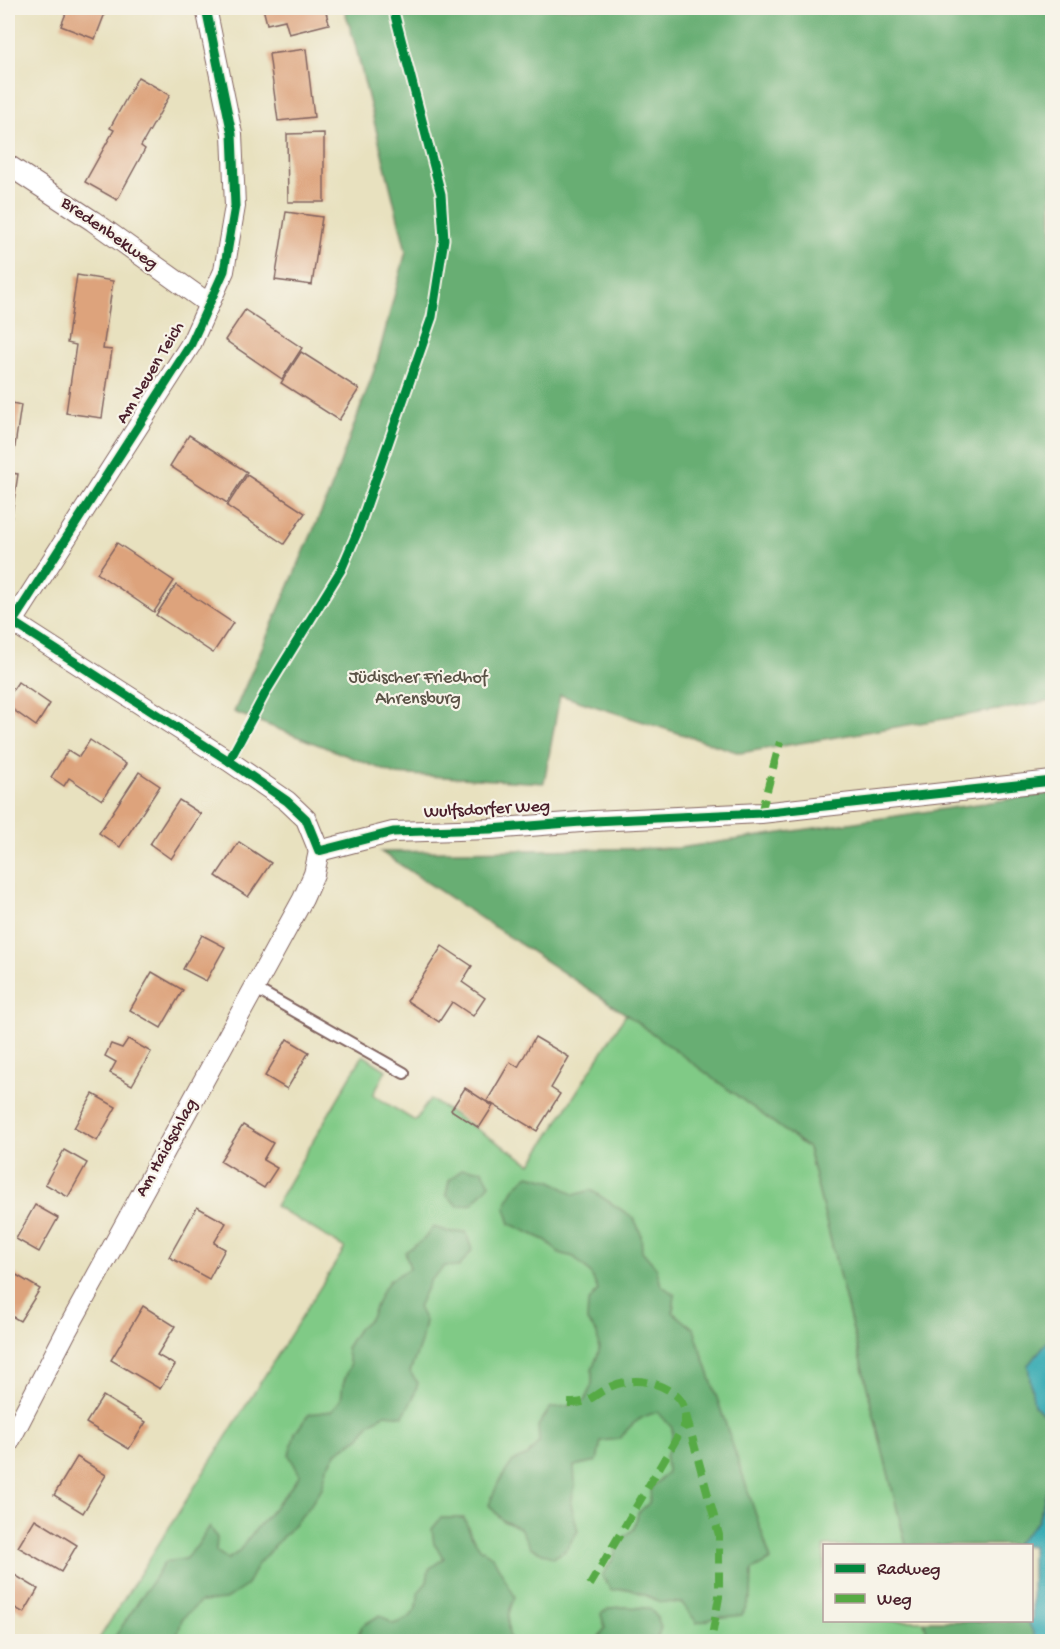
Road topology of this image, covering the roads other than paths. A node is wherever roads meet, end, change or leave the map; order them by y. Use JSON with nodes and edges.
{"nodes":[{"id":1,"x":206,"y":8,"type":"edge"},
{"id":2,"x":8,"y":165,"type":"edge"},
{"id":3,"x":209,"y":304,"type":"junction"},
{"id":4,"x":9,"y":623,"type":"edge"},
{"id":5,"x":1053,"y":781,"type":"edge"},
{"id":6,"x":319,"y":850,"type":"junction"},
{"id":7,"x":254,"y":988,"type":"junction"},
{"id":8,"x":404,"y":1073,"type":"dead end"},
{"id":9,"x":8,"y":1443,"type":"edge"}],
"edges":[{"from":1,"to":3,"type":"street","name":"Am Neuen Teich"},
{"from":2,"to":3,"type":"street","name":"Bredenbekweg"},
{"from":3,"to":4,"type":"street","name":"Am Neuen Teich"},
{"from":4,"to":6,"type":"street"},
{"from":5,"to":6,"type":"street","name":"Wulfsdorfer Weg"},
{"from":6,"to":7,"type":"street","name":"Am Haidschlag"},
{"from":7,"to":8,"type":"lane"},
{"from":7,"to":9,"type":"street","name":"Am Haidschlag"}]}
